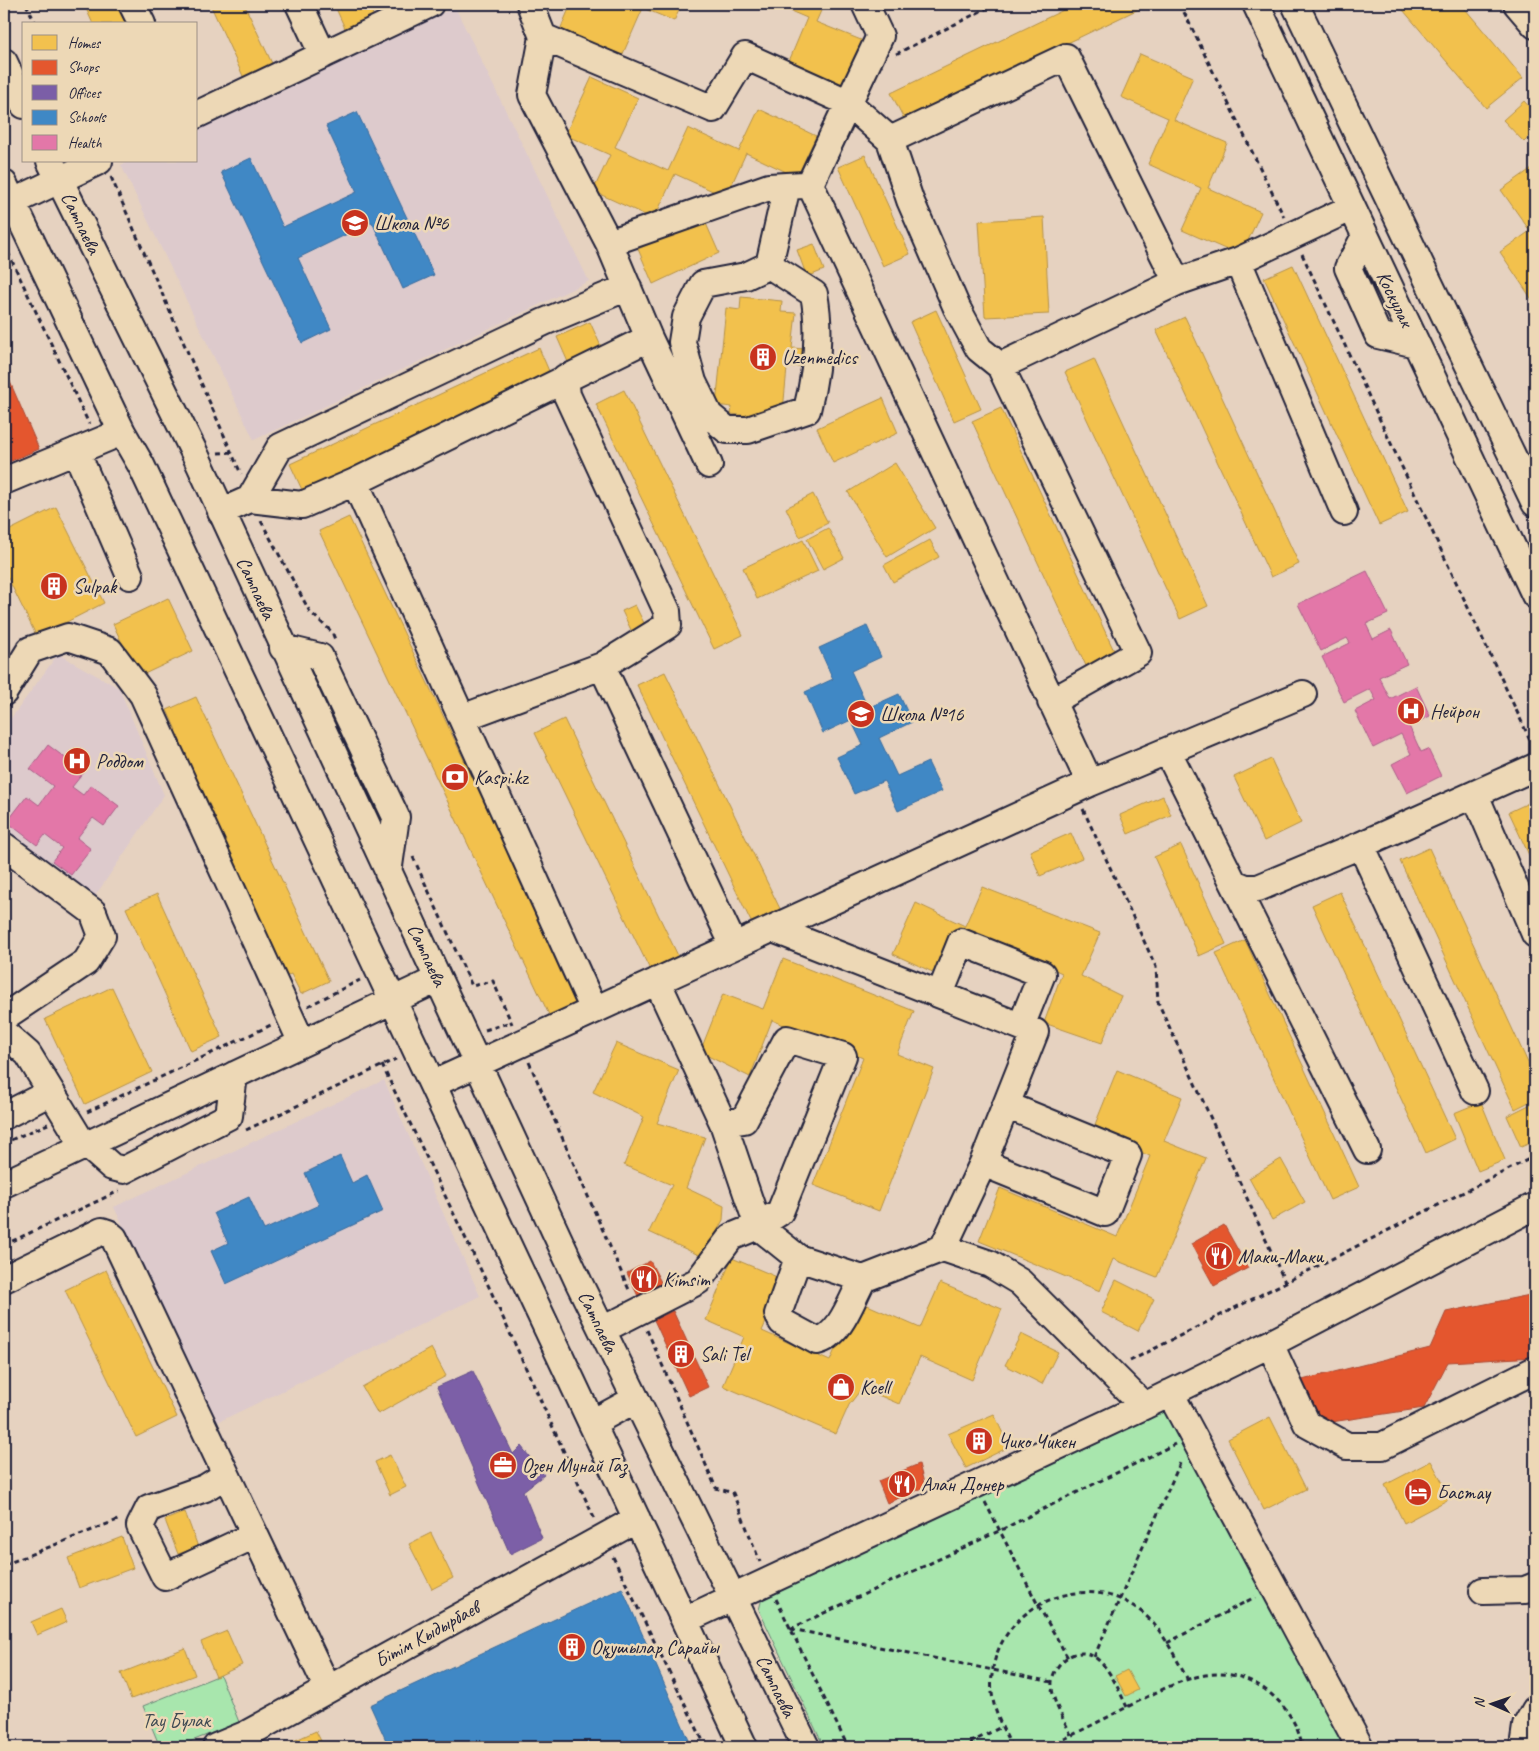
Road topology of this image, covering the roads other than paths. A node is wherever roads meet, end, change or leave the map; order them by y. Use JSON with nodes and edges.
{"nodes":[{"id":1,"x":132,"y":4,"type":"edge"},
{"id":2,"x":299,"y":4,"type":"edge"},
{"id":3,"x":430,"y":4,"type":"edge"},
{"id":4,"x":530,"y":4,"type":"edge"},
{"id":5,"x":865,"y":4,"type":"edge"},
{"id":6,"x":1256,"y":4,"type":"edge"},
{"id":7,"x":1295,"y":4,"type":"edge"},
{"id":8,"x":1517,"y":4,"type":"edge"},
{"id":9,"x":141,"y":22,"type":"edge"},
{"id":10,"x":1535,"y":25,"type":"edge"},
{"id":11,"x":543,"y":37,"type":"junction"},
{"id":12,"x":323,"y":54,"type":"junction"},
{"id":13,"x":4,"y":62,"type":"edge"},
{"id":14,"x":22,"y":100,"type":"edge"},
{"id":15,"x":848,"y":102,"type":"junction"},
{"id":16,"x":198,"y":114,"type":"edge"},
{"id":17,"x":890,"y":140,"type":"junction"},
{"id":18,"x":103,"y":166,"type":"edge"},
{"id":19,"x":55,"y":171,"type":"edge"},
{"id":20,"x":798,"y":185,"type":"junction"},
{"id":21,"x":8,"y":193,"type":"edge"},
{"id":22,"x":1351,"y":208,"type":"junction"},
{"id":23,"x":609,"y":243,"type":"junction"},
{"id":24,"x":1238,"y":261,"type":"junction"},
{"id":25,"x":769,"y":265,"type":"junction"},
{"id":26,"x":1177,"y":282,"type":"junction"},
{"id":27,"x":628,"y":287,"type":"junction"},
{"id":28,"x":649,"y":338,"type":"junction"},
{"id":29,"x":1000,"y":366,"type":"junction"},
{"id":30,"x":565,"y":378,"type":"junction"},
{"id":31,"x":122,"y":432,"type":"junction"},
{"id":32,"x":87,"y":447,"type":"junction"},
{"id":33,"x":709,"y":465,"type":"dead end"},
{"id":34,"x":4,"y":481,"type":"edge"},
{"id":35,"x":355,"y":482,"type":"junction"},
{"id":36,"x":250,"y":499,"type":"junction"},
{"id":37,"x":1535,"y":504,"type":"edge"},
{"id":38,"x":221,"y":512,"type":"junction"},
{"id":39,"x":1344,"y":512,"type":"dead end"},
{"id":40,"x":130,"y":576,"type":"dead end"},
{"id":41,"x":1535,"y":594,"type":"edge"},
{"id":42,"x":602,"y":666,"type":"junction"},
{"id":43,"x":4,"y":692,"type":"edge"},
{"id":44,"x":1303,"y":694,"type":"dead end"},
{"id":45,"x":1051,"y":702,"type":"junction"},
{"id":46,"x":462,"y":718,"type":"junction"},
{"id":47,"x":1168,"y":752,"type":"junction"},
{"id":48,"x":1535,"y":767,"type":"edge"},
{"id":49,"x":1082,"y":787,"type":"junction"},
{"id":50,"x":1475,"y":795,"type":"junction"},
{"id":51,"x":1362,"y":845,"type":"junction"},
{"id":52,"x":4,"y":846,"type":"edge"},
{"id":53,"x":1234,"y":883,"type":"junction"},
{"id":54,"x":773,"y":929,"type":"junction"},
{"id":55,"x":1535,"y":934,"type":"edge"},
{"id":56,"x":734,"y":946,"type":"junction"},
{"id":57,"x":438,"y":979,"type":"junction"},
{"id":58,"x":657,"y":981,"type":"junction"},
{"id":59,"x":940,"y":994,"type":"junction"},
{"id":60,"x":393,"y":1000,"type":"junction"},
{"id":61,"x":594,"y":1010,"type":"junction"},
{"id":62,"x":4,"y":1017,"type":"edge"},
{"id":63,"x":1021,"y":1026,"type":"junction"},
{"id":64,"x":4,"y":1033,"type":"edge"},
{"id":65,"x":302,"y":1043,"type":"junction"},
{"id":66,"x":477,"y":1064,"type":"junction"},
{"id":67,"x":234,"y":1075,"type":"junction"},
{"id":68,"x":433,"y":1084,"type":"junction"},
{"id":69,"x":1475,"y":1091,"type":"dead end"},
{"id":70,"x":51,"y":1092,"type":"junction"},
{"id":71,"x":1006,"y":1105,"type":"junction"},
{"id":72,"x":4,"y":1116,"type":"edge"},
{"id":73,"x":723,"y":1123,"type":"junction"},
{"id":74,"x":85,"y":1145,"type":"junction"},
{"id":75,"x":1367,"y":1150,"type":"dead end"},
{"id":76,"x":983,"y":1163,"type":"junction"},
{"id":77,"x":4,"y":1184,"type":"edge"},
{"id":78,"x":1535,"y":1206,"type":"edge"},
{"id":79,"x":758,"y":1226,"type":"junction"},
{"id":80,"x":943,"y":1248,"type":"junction"},
{"id":81,"x":798,"y":1258,"type":"junction"},
{"id":82,"x":4,"y":1279,"type":"edge"},
{"id":83,"x":863,"y":1279,"type":"junction"},
{"id":84,"x":602,"y":1330,"type":"junction"},
{"id":85,"x":1270,"y":1344,"type":"junction"},
{"id":86,"x":1535,"y":1370,"type":"edge"},
{"id":87,"x":1170,"y":1393,"type":"junction"},
{"id":88,"x":636,"y":1399,"type":"junction"},
{"id":89,"x":1144,"y":1406,"type":"junction"},
{"id":90,"x":592,"y":1423,"type":"junction"},
{"id":91,"x":226,"y":1476,"type":"junction"},
{"id":92,"x":637,"y":1519,"type":"junction"},
{"id":93,"x":254,"y":1535,"type":"junction"},
{"id":94,"x":1535,"y":1586,"type":"edge"},
{"id":95,"x":1483,"y":1591,"type":"dead end"},
{"id":96,"x":734,"y":1597,"type":"junction"},
{"id":97,"x":685,"y":1620,"type":"junction"},
{"id":98,"x":328,"y":1689,"type":"junction"},
{"id":99,"x":1535,"y":1710,"type":"edge"},
{"id":100,"x":244,"y":1740,"type":"edge"},
{"id":101,"x":216,"y":1747,"type":"edge"},
{"id":102,"x":744,"y":1747,"type":"edge"},
{"id":103,"x":806,"y":1747,"type":"edge"},
{"id":104,"x":1360,"y":1747,"type":"edge"},
{"id":105,"x":1523,"y":1747,"type":"edge"}],
"edges":[{"from":1,"to":9,"type":"street"},
{"from":2,"to":12,"type":"street"},
{"from":3,"to":12,"type":"street"},
{"from":4,"to":11,"type":"street"},
{"from":5,"to":15,"type":"street"},
{"from":6,"to":22,"type":"street","name":"Коскулак"},
{"from":7,"to":37,"type":"street","name":"Коскулак"},
{"from":8,"to":10,"type":"street"},
{"from":11,"to":15,"type":"street"},
{"from":11,"to":23,"type":"street"},
{"from":12,"to":16,"type":"street"},
{"from":13,"to":14,"type":"street"},
{"from":15,"to":17,"type":"street"},
{"from":15,"to":20,"type":"street"},
{"from":17,"to":26,"type":"street"},
{"from":17,"to":29,"type":"street"},
{"from":18,"to":19,"type":"street"},
{"from":19,"to":21,"type":"street"},
{"from":19,"to":38,"type":"street","name":"Сатпаева"},
{"from":20,"to":23,"type":"street"},
{"from":20,"to":25,"type":"street"},
{"from":20,"to":45,"type":"street"},
{"from":21,"to":31,"type":"street"},
{"from":22,"to":24,"type":"street"},
{"from":22,"to":41,"type":"street","name":"Коскулак"},
{"from":23,"to":27,"type":"street"},
{"from":24,"to":26,"type":"street"},
{"from":24,"to":39,"type":"street"},
{"from":25,"to":25,"type":"street"},
{"from":26,"to":29,"type":"street"},
{"from":27,"to":28,"type":"street"},
{"from":27,"to":36,"type":"street"},
{"from":28,"to":30,"type":"street"},
{"from":28,"to":33,"type":"street"},
{"from":29,"to":45,"type":"street"},
{"from":30,"to":35,"type":"street"},
{"from":30,"to":42,"type":"street"},
{"from":31,"to":32,"type":"street"},
{"from":31,"to":60,"type":"street"},
{"from":32,"to":34,"type":"street"},
{"from":32,"to":40,"type":"street"},
{"from":35,"to":36,"type":"street"},
{"from":35,"to":46,"type":"street"},
{"from":36,"to":38,"type":"street"},
{"from":38,"to":57,"type":"street","name":"Сатпаева"},
{"from":42,"to":46,"type":"street"},
{"from":42,"to":56,"type":"street"},
{"from":43,"to":65,"type":"street"},
{"from":44,"to":47,"type":"street"},
{"from":45,"to":49,"type":"street"},
{"from":46,"to":61,"type":"street"},
{"from":47,"to":49,"type":"street"},
{"from":47,"to":53,"type":"street"},
{"from":48,"to":50,"type":"street"},
{"from":49,"to":54,"type":"street"},
{"from":50,"to":51,"type":"street"},
{"from":50,"to":55,"type":"street"},
{"from":51,"to":53,"type":"street"},
{"from":51,"to":69,"type":"street"},
{"from":52,"to":62,"type":"street"},
{"from":53,"to":75,"type":"street"},
{"from":54,"to":56,"type":"street"},
{"from":54,"to":59,"type":"street"},
{"from":56,"to":58,"type":"street"},
{"from":57,"to":60,"type":"street"},
{"from":57,"to":66,"type":"street","name":"Сатпаева"},
{"from":58,"to":61,"type":"street"},
{"from":58,"to":73,"type":"street"},
{"from":59,"to":63,"type":"street"},
{"from":59,"to":63,"type":"street"},
{"from":60,"to":65,"type":"street"},
{"from":60,"to":68,"type":"street"},
{"from":61,"to":66,"type":"street"},
{"from":63,"to":71,"type":"street"},
{"from":64,"to":70,"type":"street"},
{"from":65,"to":67,"type":"street"},
{"from":66,"to":68,"type":"street"},
{"from":66,"to":84,"type":"street","name":"Сатпаева"},
{"from":67,"to":74,"type":"street"},
{"from":67,"to":74,"type":"street"},
{"from":68,"to":90,"type":"street"},
{"from":70,"to":72,"type":"street"},
{"from":70,"to":74,"type":"street"},
{"from":71,"to":76,"type":"street"},
{"from":71,"to":76,"type":"street"},
{"from":73,"to":79,"type":"street"},
{"from":73,"to":79,"type":"street"},
{"from":74,"to":77,"type":"street"},
{"from":76,"to":80,"type":"street"},
{"from":78,"to":85,"type":"street"},
{"from":79,"to":81,"type":"street"},
{"from":79,"to":84,"type":"street"},
{"from":80,"to":83,"type":"street"},
{"from":80,"to":89,"type":"street"},
{"from":81,"to":83,"type":"street"},
{"from":81,"to":83,"type":"street"},
{"from":82,"to":91,"type":"street"},
{"from":84,"to":88,"type":"street","name":"Сатпаева"},
{"from":85,"to":86,"type":"street"},
{"from":85,"to":87,"type":"street"},
{"from":87,"to":89,"type":"street"},
{"from":87,"to":104,"type":"street"},
{"from":88,"to":90,"type":"street"},
{"from":88,"to":96,"type":"street","name":"Сатпаева"},
{"from":89,"to":96,"type":"street"},
{"from":90,"to":92,"type":"street"},
{"from":91,"to":93,"type":"street"},
{"from":91,"to":93,"type":"street"},
{"from":92,"to":97,"type":"street"},
{"from":92,"to":98,"type":"street","name":"Бiтiм Кыдырбаев"},
{"from":93,"to":98,"type":"street"},
{"from":94,"to":95,"type":"street"},
{"from":96,"to":97,"type":"street"},
{"from":96,"to":103,"type":"street","name":"Сатпаева"},
{"from":97,"to":102,"type":"street"},
{"from":98,"to":100,"type":"street","name":"Бiтiм Кыдырбаев"},
{"from":99,"to":105,"type":"street"},
{"from":100,"to":101,"type":"street","name":"Бiтiм Кыдырбаев"}]}
